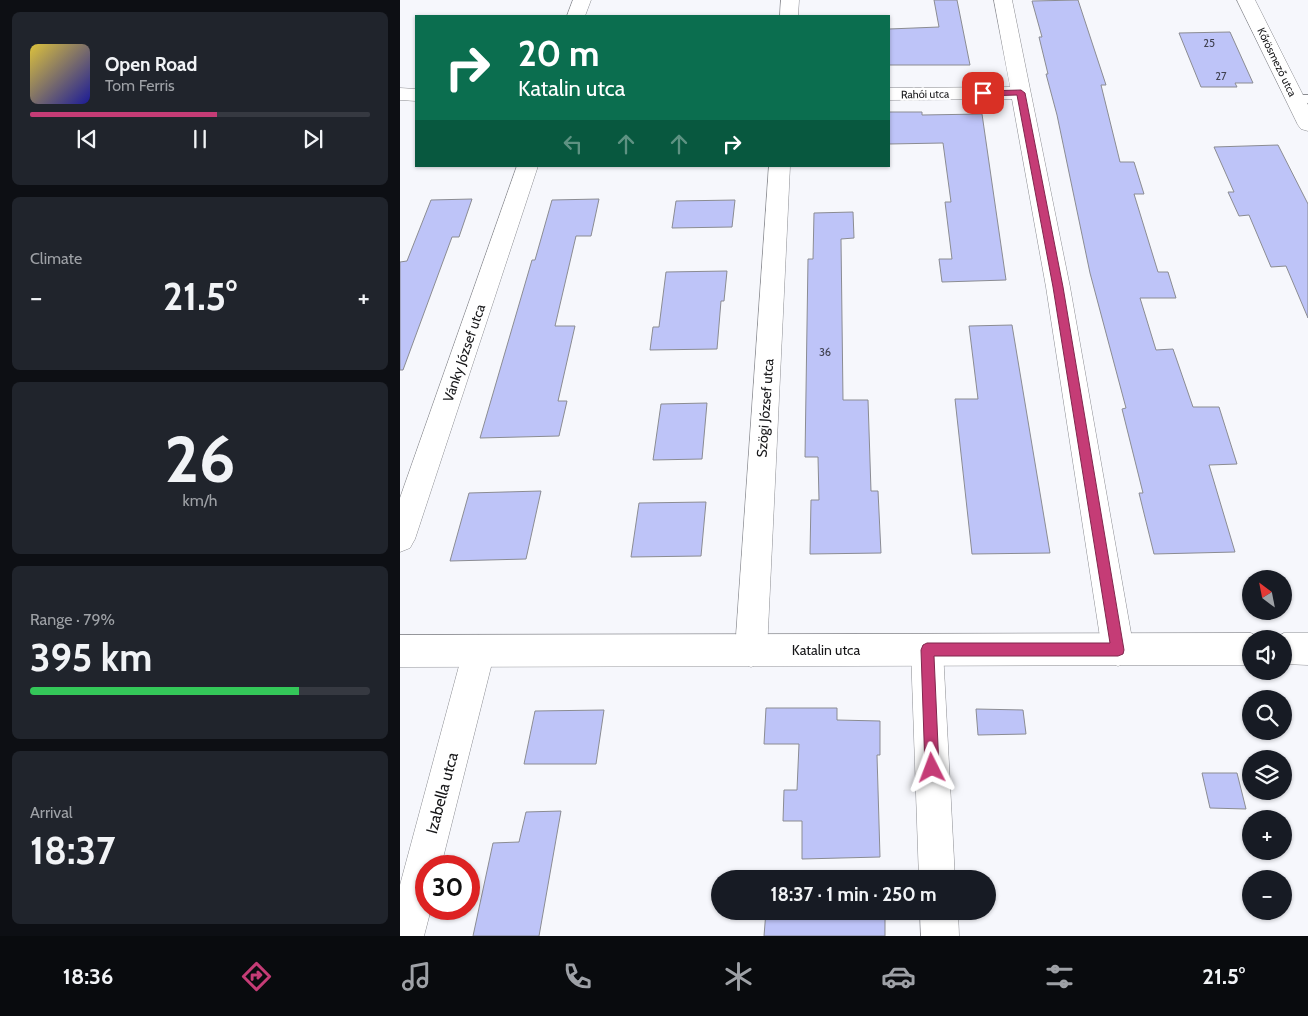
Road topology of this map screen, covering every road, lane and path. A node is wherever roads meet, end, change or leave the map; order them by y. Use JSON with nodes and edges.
{"nodes":[{"id":1,"x":582,"y":0,"type":"edge"},
{"id":2,"x":790,"y":0,"type":"edge"},
{"id":3,"x":1003,"y":0,"type":"edge"},
{"id":4,"x":1246,"y":0,"type":"edge"},
{"id":5,"x":576,"y":15,"type":"edge"},
{"id":6,"x":789,"y":15,"type":"edge"},
{"id":7,"x":1021,"y":93,"type":"junction"},
{"id":8,"x":400,"y":94,"type":"edge"},
{"id":9,"x":415,"y":94,"type":"edge"},
{"id":10,"x":890,"y":94,"type":"edge"},
{"id":11,"x":1302,"y":99,"type":"edge"},
{"id":12,"x":1308,"y":125,"type":"edge"},
{"id":13,"x":528,"y":167,"type":"edge"},
{"id":14,"x":780,"y":167,"type":"edge"},
{"id":15,"x":400,"y":539,"type":"edge"},
{"id":16,"x":1242,"y":649,"type":"edge"},
{"id":17,"x":1292,"y":649,"type":"edge"},
{"id":18,"x":1308,"y":649,"type":"edge"},
{"id":19,"x":927,"y":650,"type":"junction"},
{"id":20,"x":1118,"y":650,"type":"junction"},
{"id":21,"x":400,"y":651,"type":"edge"},
{"id":22,"x":479,"y":651,"type":"junction"},
{"id":23,"x":750,"y":651,"type":"junction"},
{"id":24,"x":938,"y":870,"type":"edge"},
{"id":25,"x":939,"y":920,"type":"edge"},
{"id":26,"x":405,"y":936,"type":"edge"},
{"id":27,"x":940,"y":936,"type":"edge"}],
"edges":[{"from":1,"to":5,"type":"street"},
{"from":2,"to":6,"type":"street"},
{"from":3,"to":7,"type":"street"},
{"from":4,"to":11,"type":"street","name":"Kőrösmező utca"},
{"from":7,"to":10,"type":"street","name":"Rahói utca"},
{"from":7,"to":20,"type":"street"},
{"from":8,"to":9,"type":"street"},
{"from":11,"to":12,"type":"street","name":"Kőrösmező utca"},
{"from":13,"to":15,"type":"street","name":"Vánky József utca"},
{"from":14,"to":23,"type":"street","name":"Szögi József utca"},
{"from":16,"to":20,"type":"street","name":"Katalin utca"},
{"from":17,"to":18,"type":"street"},
{"from":19,"to":20,"type":"street","name":"Katalin utca"},
{"from":19,"to":23,"type":"street","name":"Katalin utca"},
{"from":19,"to":24,"type":"street"},
{"from":21,"to":22,"type":"street","name":"Katalin utca"},
{"from":22,"to":23,"type":"street","name":"Katalin utca"},
{"from":22,"to":26,"type":"street","name":"Izabella utca"},
{"from":25,"to":27,"type":"street"}]}
